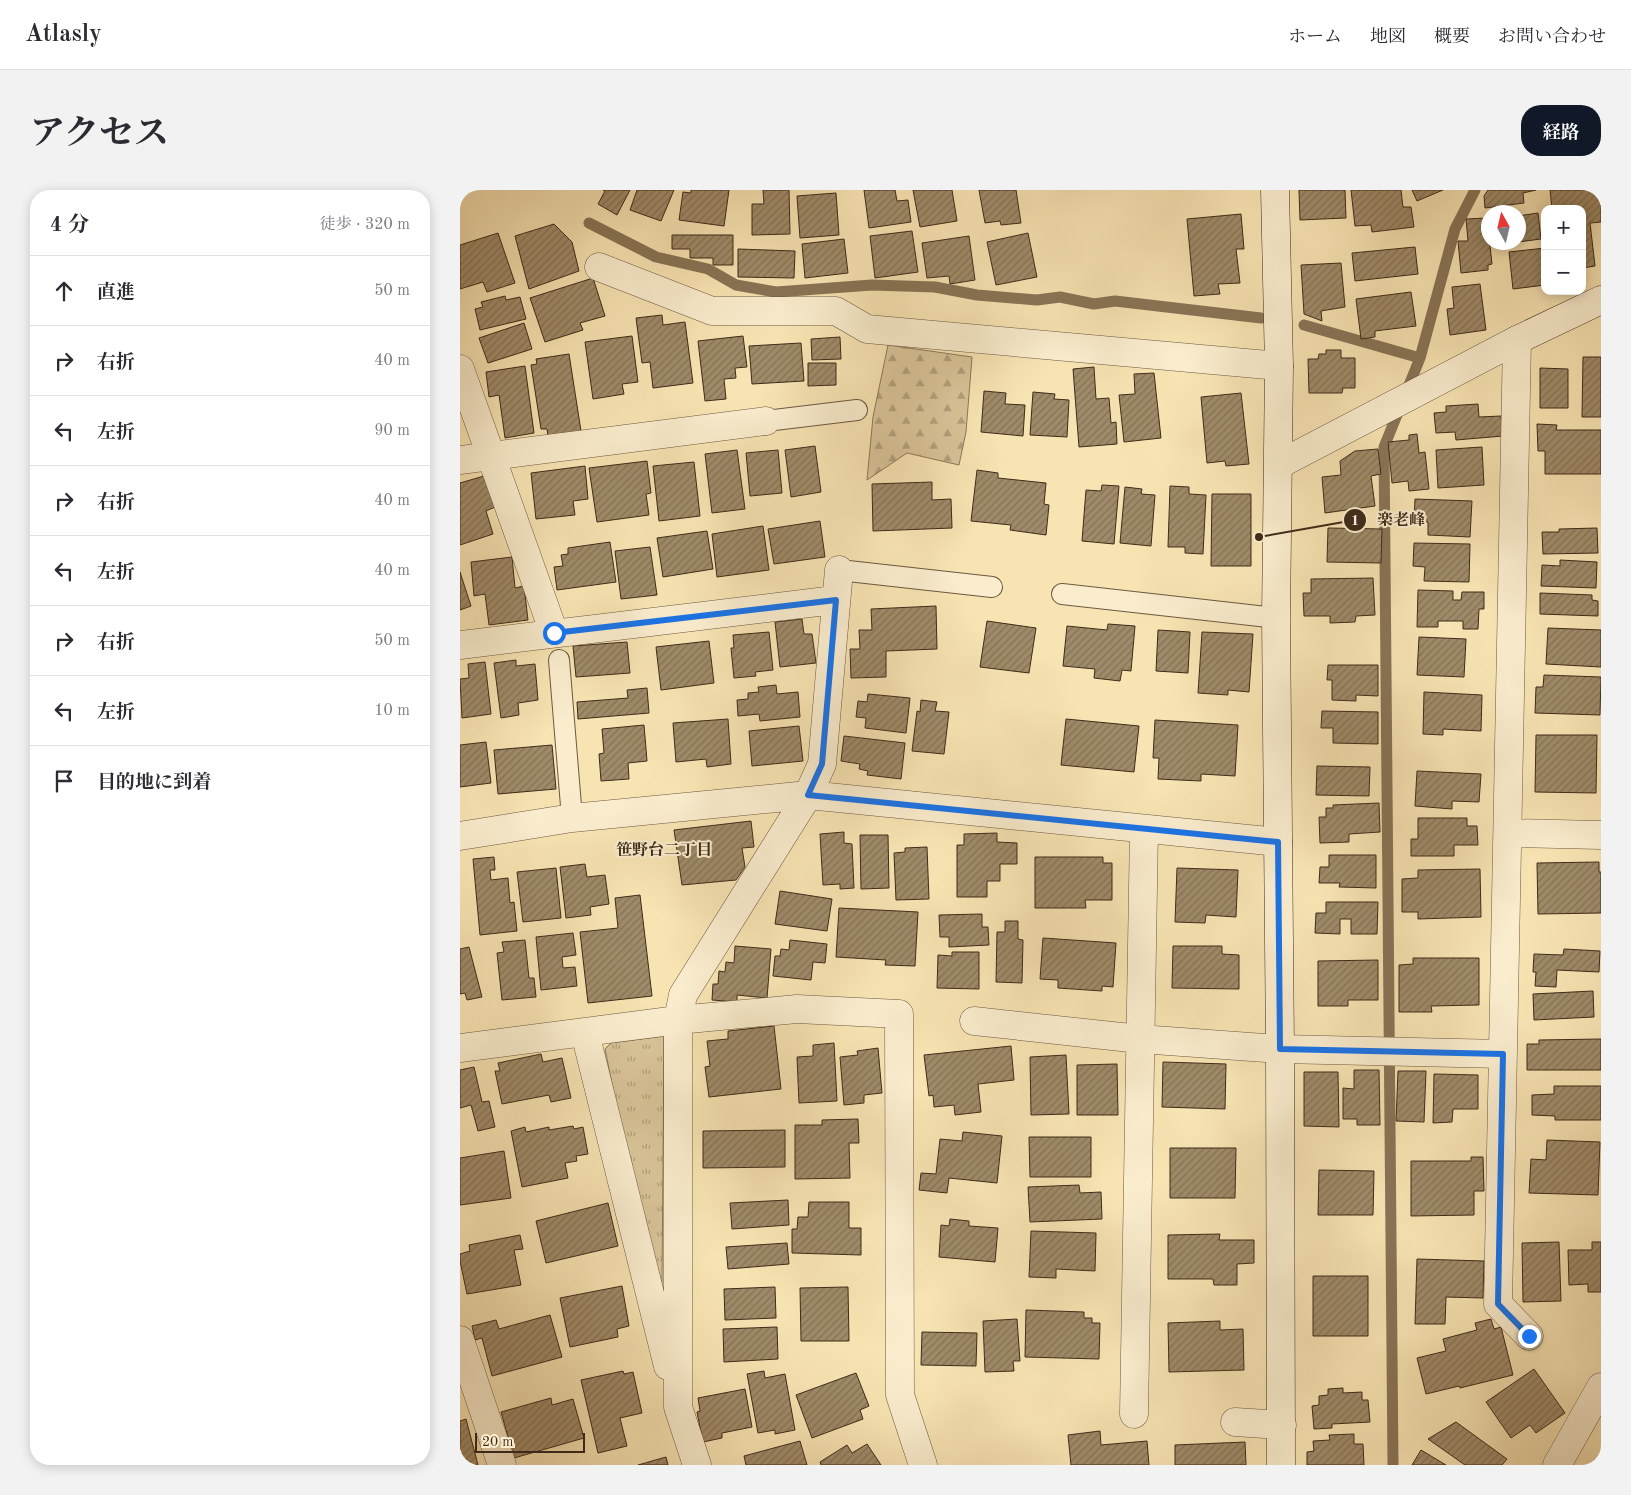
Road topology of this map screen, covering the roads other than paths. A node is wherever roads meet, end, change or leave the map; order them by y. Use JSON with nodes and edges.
{"nodes":[{"id":1,"x":1275,"y":190,"type":"edge"},
{"id":2,"x":598,"y":267,"type":"dead end"},
{"id":3,"x":1601,"y":300,"type":"edge"},
{"id":4,"x":1517,"y":340,"type":"junction"},
{"id":5,"x":1279,"y":366,"type":"junction"},
{"id":6,"x":460,"y":369,"type":"edge"},
{"id":7,"x":857,"y":410,"type":"dead end"},
{"id":8,"x":766,"y":421,"type":"joint"},
{"id":9,"x":491,"y":456,"type":"junction"},
{"id":10,"x":460,"y":460,"type":"edge"},
{"id":11,"x":1278,"y":464,"type":"junction"},
{"id":12,"x":839,"y":570,"type":"joint"},
{"id":13,"x":992,"y":587,"type":"dead end"},
{"id":14,"x":1062,"y":594,"type":"dead end"},
{"id":15,"x":836,"y":600,"type":"junction"},
{"id":16,"x":1276,"y":618,"type":"junction"},
{"id":17,"x":554,"y":633,"type":"junction"},
{"id":18,"x":460,"y":645,"type":"edge"},
{"id":19,"x":558,"y":660,"type":"dead end"},
{"id":20,"x":808,"y":795,"type":"junction"},
{"id":21,"x":572,"y":818,"type":"junction"},
{"id":22,"x":1144,"y":829,"type":"junction"},
{"id":23,"x":1508,"y":833,"type":"junction"},
{"id":24,"x":1601,"y":835,"type":"edge"},
{"id":25,"x":460,"y":836,"type":"edge"},
{"id":26,"x":1278,"y":842,"type":"junction"},
{"id":27,"x":678,"y":1020,"type":"junction"},
{"id":28,"x":974,"y":1021,"type":"dead end"},
{"id":29,"x":585,"y":1033,"type":"junction"},
{"id":30,"x":1140,"y":1039,"type":"junction"},
{"id":31,"x":460,"y":1048,"type":"edge"},
{"id":32,"x":1280,"y":1049,"type":"junction"},
{"id":33,"x":1503,"y":1054,"type":"junction"},
{"id":34,"x":1529,"y":1336,"type":"dead end"},
{"id":35,"x":460,"y":1340,"type":"edge"},
{"id":36,"x":1601,"y":1387,"type":"edge"},
{"id":37,"x":678,"y":1407,"type":"junction"},
{"id":38,"x":1134,"y":1414,"type":"dead end"},
{"id":39,"x":1235,"y":1422,"type":"dead end"},
{"id":40,"x":1282,"y":1426,"type":"junction"},
{"id":41,"x":502,"y":1465,"type":"edge"},
{"id":42,"x":696,"y":1465,"type":"edge"},
{"id":43,"x":923,"y":1465,"type":"edge"},
{"id":44,"x":1281,"y":1465,"type":"edge"},
{"id":45,"x":1558,"y":1465,"type":"edge"}],
"edges":[{"from":1,"to":5,"type":"street"},
{"from":2,"to":5,"type":"street"},
{"from":3,"to":4,"type":"street"},
{"from":4,"to":11,"type":"street"},
{"from":4,"to":23,"type":"street"},
{"from":5,"to":11,"type":"street"},
{"from":6,"to":9,"type":"street"},
{"from":7,"to":8,"type":"lane"},
{"from":8,"to":9,"type":"street"},
{"from":9,"to":10,"type":"street"},
{"from":9,"to":17,"type":"street"},
{"from":11,"to":16,"type":"street"},
{"from":12,"to":13,"type":"lane"},
{"from":12,"to":15,"type":"street"},
{"from":14,"to":16,"type":"lane"},
{"from":15,"to":17,"type":"street"},
{"from":15,"to":20,"type":"street"},
{"from":16,"to":26,"type":"street"},
{"from":17,"to":18,"type":"street"},
{"from":19,"to":21,"type":"lane"},
{"from":20,"to":21,"type":"street"},
{"from":20,"to":22,"type":"street"},
{"from":20,"to":27,"type":"street"},
{"from":21,"to":25,"type":"street"},
{"from":22,"to":26,"type":"street"},
{"from":22,"to":30,"type":"street"},
{"from":23,"to":24,"type":"street"},
{"from":23,"to":33,"type":"street"},
{"from":26,"to":32,"type":"street"},
{"from":27,"to":29,"type":"street"},
{"from":27,"to":37,"type":"street"},
{"from":27,"to":43,"type":"street"},
{"from":28,"to":30,"type":"street"},
{"from":29,"to":31,"type":"street"},
{"from":29,"to":37,"type":"street"},
{"from":30,"to":32,"type":"street"},
{"from":30,"to":38,"type":"street"},
{"from":32,"to":33,"type":"street"},
{"from":32,"to":40,"type":"street"},
{"from":33,"to":34,"type":"street"},
{"from":35,"to":41,"type":"street"},
{"from":36,"to":45,"type":"street"},
{"from":37,"to":42,"type":"street"},
{"from":39,"to":40,"type":"street"},
{"from":40,"to":44,"type":"street"}]}
